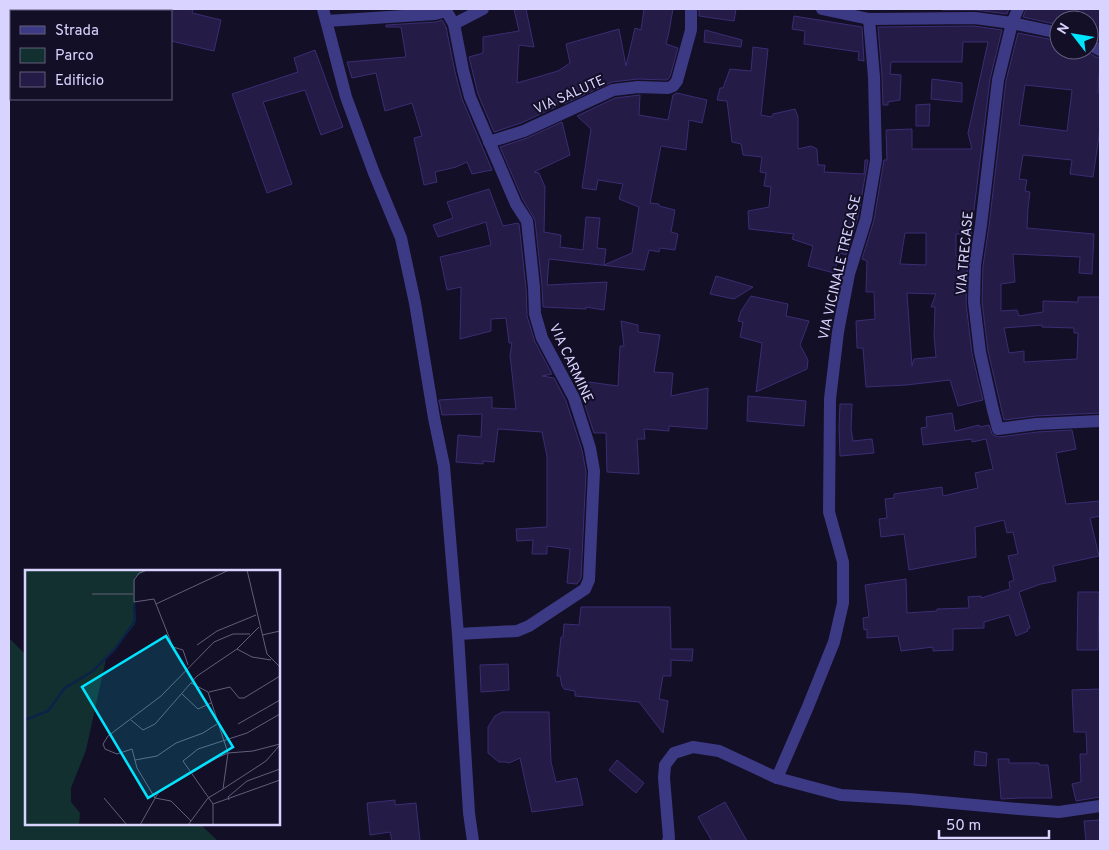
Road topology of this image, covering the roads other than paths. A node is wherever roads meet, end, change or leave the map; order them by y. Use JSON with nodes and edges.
{"nodes":[{"id":1,"x":483,"y":9,"type":"edge"},
{"id":2,"x":691,"y":9,"type":"edge"},
{"id":3,"x":822,"y":9,"type":"edge"},
{"id":4,"x":1018,"y":9,"type":"edge"},
{"id":5,"x":446,"y":10,"type":"edge"},
{"id":6,"x":325,"y":15,"type":"edge"},
{"id":7,"x":869,"y":19,"type":"junction"},
{"id":8,"x":1012,"y":23,"type":"junction"},
{"id":9,"x":454,"y":24,"type":"junction"},
{"id":10,"x":1049,"y":31,"type":"edge"},
{"id":11,"x":489,"y":142,"type":"junction"},
{"id":12,"x":1100,"y":421,"type":"edge"},
{"id":13,"x":458,"y":634,"type":"junction"},
{"id":14,"x":777,"y":778,"type":"junction"},
{"id":15,"x":1100,"y":806,"type":"edge"},
{"id":16,"x":473,"y":841,"type":"edge"},
{"id":17,"x":668,"y":841,"type":"edge"}],
"edges":[{"from":1,"to":9,"type":"street"},
{"from":2,"to":11,"type":"street","name":"VIA SALUTE"},
{"from":3,"to":7,"type":"street"},
{"from":4,"to":8,"type":"street","name":"VIA TRECASE"},
{"from":5,"to":6,"type":"street"},
{"from":5,"to":9,"type":"street"},
{"from":6,"to":13,"type":"street"},
{"from":7,"to":8,"type":"street"},
{"from":7,"to":14,"type":"street","name":"VIA VICINALE TRECASE"},
{"from":8,"to":10,"type":"street"},
{"from":8,"to":12,"type":"street","name":"VIA TRECASE"},
{"from":9,"to":11,"type":"street","name":"VIA CARMINE"},
{"from":11,"to":13,"type":"street","name":"VIA CARMINE"},
{"from":13,"to":16,"type":"street"},
{"from":14,"to":15,"type":"street"},
{"from":14,"to":17,"type":"street"}]}
